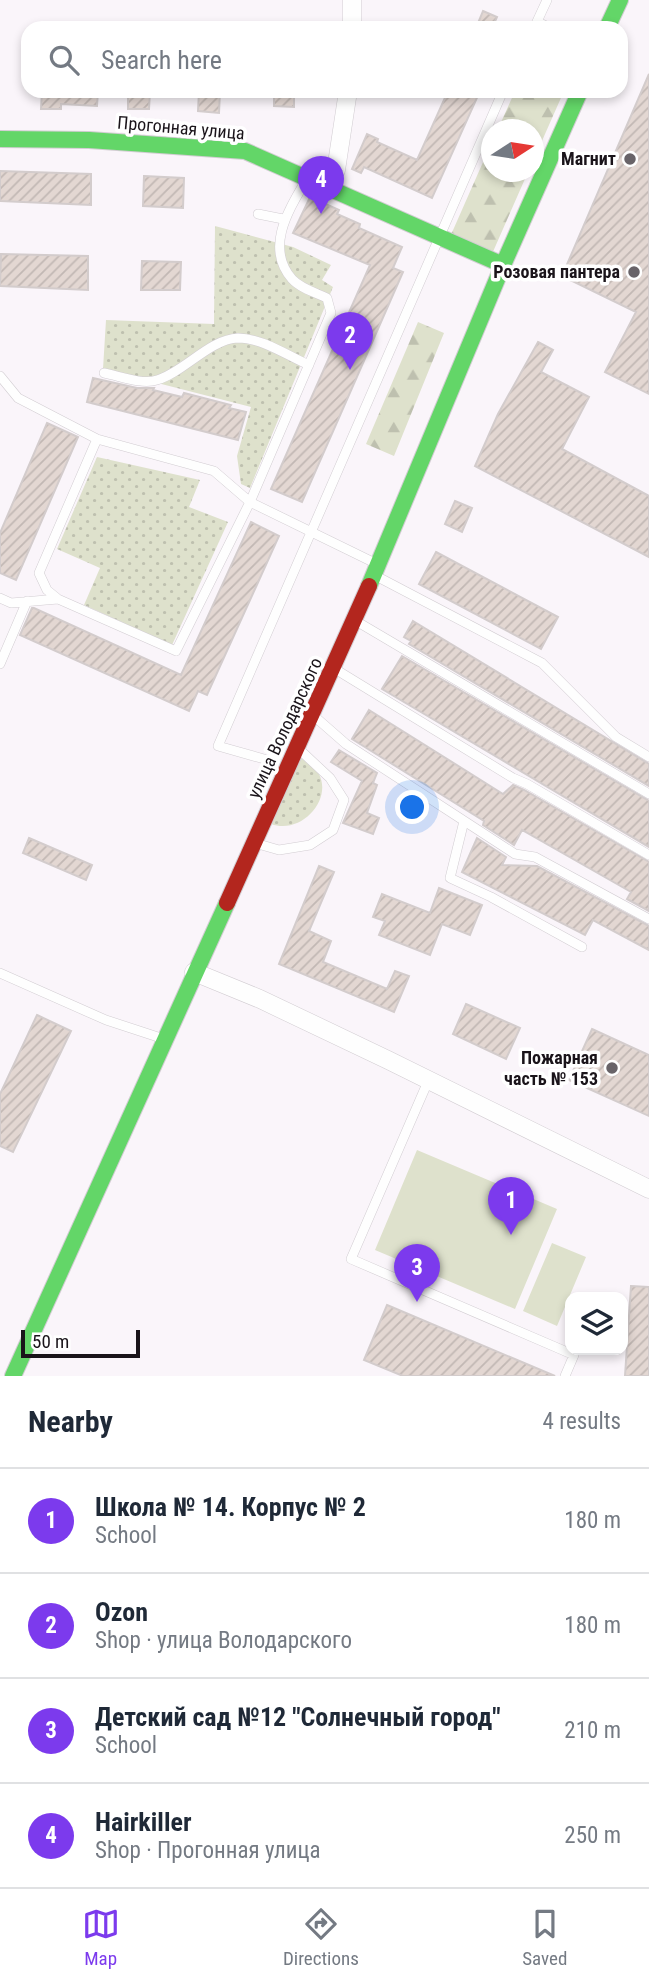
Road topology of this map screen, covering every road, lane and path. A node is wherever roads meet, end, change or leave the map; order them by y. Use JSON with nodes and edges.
{"nodes":[{"id":1,"x":352,"y":0,"type":"edge"},
{"id":2,"x":547,"y":0,"type":"edge"},
{"id":3,"x":620,"y":0,"type":"edge"},
{"id":4,"x":352,"y":21,"type":"edge"},
{"id":5,"x":538,"y":21,"type":"edge"},
{"id":6,"x":610,"y":21,"type":"edge"},
{"id":7,"x":347,"y":98,"type":"edge"},
{"id":8,"x":500,"y":98,"type":"edge"},
{"id":9,"x":577,"y":98,"type":"edge"},
{"id":10,"x":0,"y":139,"type":"edge"},
{"id":11,"x":308,"y":177,"type":"junction"},
{"id":12,"x":325,"y":188,"type":"junction"},
{"id":13,"x":258,"y":214,"type":"dead end"},
{"id":14,"x":283,"y":219,"type":"junction"},
{"id":15,"x":440,"y":238,"type":"junction"},
{"id":16,"x":503,"y":265,"type":"junction"},
{"id":17,"x":309,"y":365,"type":"junction"},
{"id":18,"x":104,"y":373,"type":"dead end"},
{"id":19,"x":0,"y":376,"type":"edge"},
{"id":20,"x":97,"y":439,"type":"junction"},
{"id":21,"x":250,"y":502,"type":"junction"},
{"id":22,"x":312,"y":533,"type":"junction"},
{"id":23,"x":376,"y":570,"type":"junction"},
{"id":24,"x":0,"y":598,"type":"edge"},
{"id":25,"x":58,"y":599,"type":"junction"},
{"id":26,"x":27,"y":601,"type":"junction"},
{"id":27,"x":355,"y":620,"type":"junction"},
{"id":28,"x":0,"y":664,"type":"edge"},
{"id":29,"x":334,"y":668,"type":"junction"},
{"id":30,"x":312,"y":715,"type":"junction"},
{"id":31,"x":297,"y":748,"type":"junction"},
{"id":32,"x":649,"y":757,"type":"edge"},
{"id":33,"x":264,"y":759,"type":"dead end"},
{"id":34,"x":649,"y":794,"type":"edge"},
{"id":35,"x":464,"y":821,"type":"junction"},
{"id":36,"x":254,"y":843,"type":"junction"},
{"id":37,"x":649,"y":855,"type":"edge"},
{"id":38,"x":649,"y":919,"type":"edge"},
{"id":39,"x":582,"y":947,"type":"dead end"},
{"id":40,"x":194,"y":972,"type":"junction"},
{"id":41,"x":0,"y":973,"type":"edge"},
{"id":42,"x":165,"y":1039,"type":"junction"},
{"id":43,"x":429,"y":1079,"type":"junction"},
{"id":44,"x":649,"y":1189,"type":"edge"},
{"id":45,"x":13,"y":1376,"type":"edge"},
{"id":46,"x":565,"y":1376,"type":"edge"}],
"edges":[{"from":1,"to":4,"type":"street"},
{"from":2,"to":5,"type":"lane"},
{"from":3,"to":6,"type":"main road"},
{"from":7,"to":12,"type":"street"},
{"from":8,"to":15,"type":"lane"},
{"from":9,"to":16,"type":"main road","name":"улица Володарского"},
{"from":10,"to":11,"type":"main road","name":"Прогонная улица"},
{"from":11,"to":12,"type":"main road","name":"Прогонная улица"},
{"from":11,"to":14,"type":"lane"},
{"from":12,"to":15,"type":"main road","name":"Прогонная улица"},
{"from":13,"to":14,"type":"lane"},
{"from":14,"to":17,"type":"lane"},
{"from":15,"to":16,"type":"main road","name":"Прогонная улица"},
{"from":15,"to":22,"type":"lane"},
{"from":16,"to":23,"type":"main road","name":"улица Володарского"},
{"from":17,"to":18,"type":"lane"},
{"from":17,"to":21,"type":"lane"},
{"from":19,"to":20,"type":"lane"},
{"from":20,"to":21,"type":"lane"},
{"from":20,"to":25,"type":"lane"},
{"from":21,"to":22,"type":"lane"},
{"from":21,"to":25,"type":"lane"},
{"from":22,"to":23,"type":"lane"},
{"from":22,"to":33,"type":"lane"},
{"from":23,"to":27,"type":"main road","name":"улица Володарского"},
{"from":23,"to":32,"type":"lane"},
{"from":24,"to":26,"type":"lane"},
{"from":25,"to":26,"type":"lane"},
{"from":26,"to":28,"type":"lane"},
{"from":27,"to":29,"type":"main road","name":"улица Володарского"},
{"from":27,"to":34,"type":"lane"},
{"from":29,"to":30,"type":"main road","name":"улица Володарского"},
{"from":29,"to":37,"type":"lane"},
{"from":30,"to":31,"type":"main road","name":"улица Володарского"},
{"from":30,"to":35,"type":"lane"},
{"from":31,"to":36,"type":"main road","name":"улица Володарского"},
{"from":31,"to":36,"type":"lane"},
{"from":35,"to":38,"type":"lane"},
{"from":35,"to":39,"type":"lane"},
{"from":36,"to":40,"type":"main road","name":"улица Володарского"},
{"from":40,"to":42,"type":"main road","name":"улица Володарского"},
{"from":40,"to":43,"type":"street"},
{"from":41,"to":42,"type":"lane"},
{"from":42,"to":45,"type":"main road","name":"улица Володарского"},
{"from":43,"to":44,"type":"street"},
{"from":43,"to":46,"type":"lane"}]}
